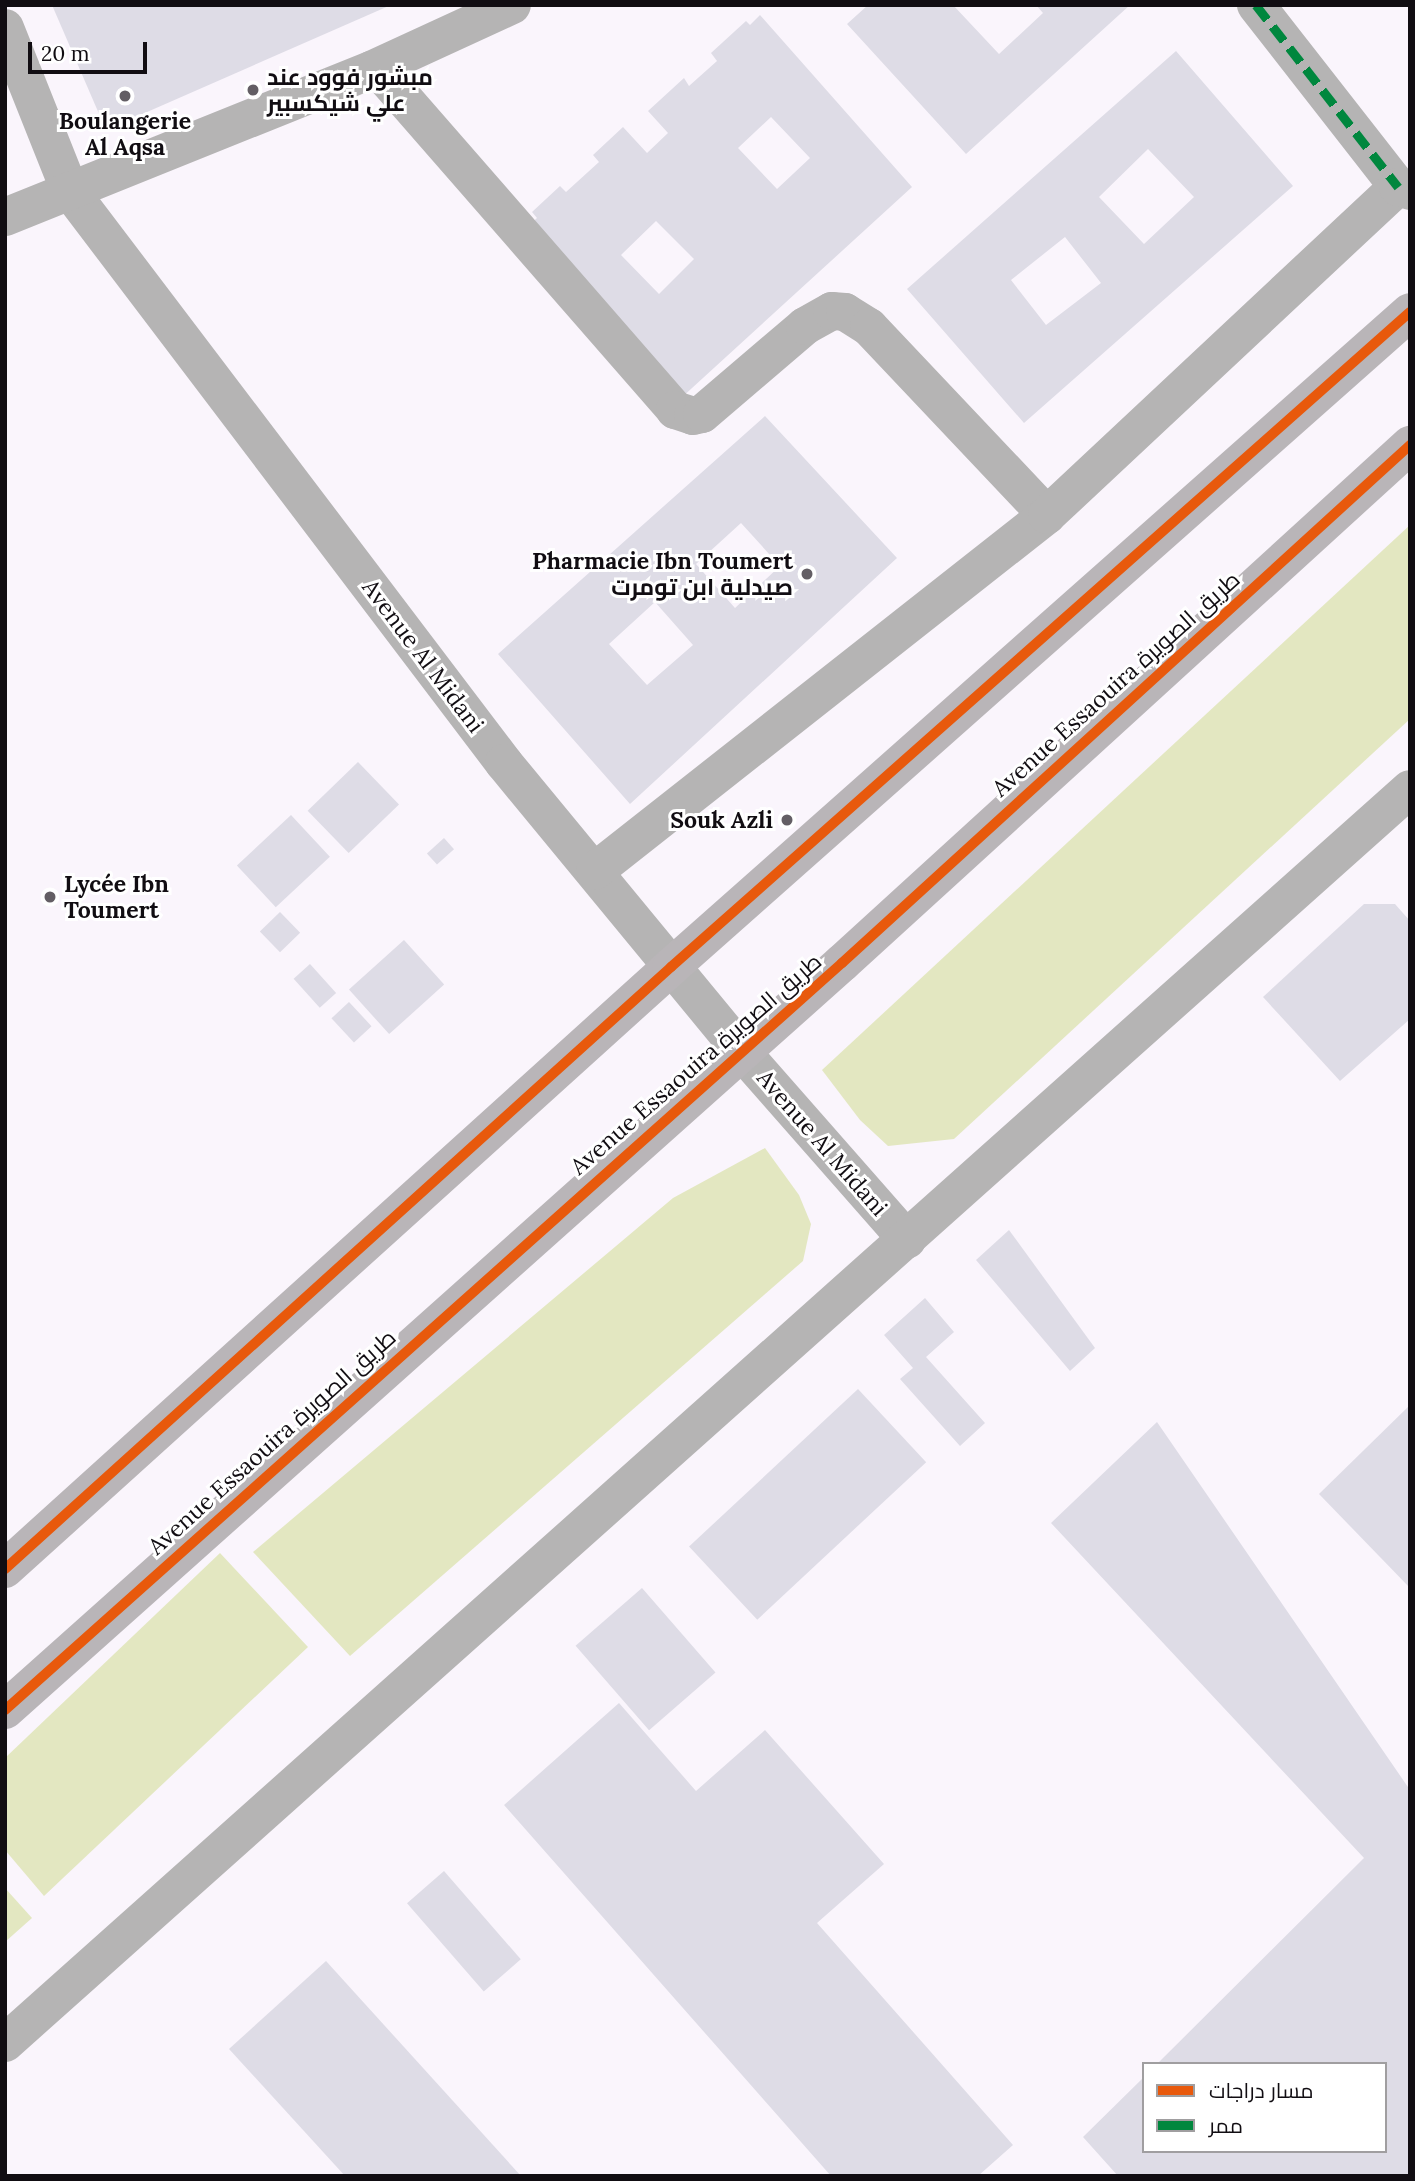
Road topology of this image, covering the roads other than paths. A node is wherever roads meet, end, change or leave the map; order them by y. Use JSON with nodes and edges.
{"nodes":[{"id":1,"x":512,"y":5,"type":"edge"},
{"id":2,"x":1256,"y":5,"type":"edge"},
{"id":3,"x":5,"y":28,"type":"edge"},
{"id":4,"x":377,"y":68,"type":"junction"},
{"id":5,"x":1404,"y":189,"type":"edge"},
{"id":6,"x":70,"y":191,"type":"junction"},
{"id":7,"x":5,"y":217,"type":"edge"},
{"id":8,"x":1410,"y":312,"type":"edge"},
{"id":9,"x":1410,"y":445,"type":"edge"},
{"id":10,"x":1047,"y":515,"type":"junction"},
{"id":11,"x":1410,"y":789,"type":"edge"},
{"id":12,"x":595,"y":871,"type":"junction"},
{"id":13,"x":671,"y":967,"type":"junction"},
{"id":14,"x":743,"y":1052,"type":"junction"},
{"id":15,"x":907,"y":1240,"type":"junction"},
{"id":16,"x":5,"y":1569,"type":"edge"},
{"id":17,"x":5,"y":1710,"type":"edge"},
{"id":18,"x":5,"y":2043,"type":"edge"}],
"edges":[{"from":1,"to":4,"type":"street"},
{"from":2,"to":5,"type":"street"},
{"from":3,"to":6,"type":"street","name":"Avenue Al Midani"},
{"from":4,"to":6,"type":"street"},
{"from":4,"to":10,"type":"street"},
{"from":5,"to":10,"type":"street"},
{"from":6,"to":7,"type":"street"},
{"from":6,"to":12,"type":"street","name":"Avenue Al Midani"},
{"from":8,"to":13,"type":"main road"},
{"from":9,"to":14,"type":"main road","name":"Avenue Essaouira طريق الصويرة"},
{"from":10,"to":12,"type":"street"},
{"from":11,"to":15,"type":"street"},
{"from":12,"to":13,"type":"street","name":"Avenue Al Midani"},
{"from":13,"to":14,"type":"street","name":"Avenue Al Midani"},
{"from":13,"to":16,"type":"main road"},
{"from":14,"to":15,"type":"street","name":"Avenue Al Midani"},
{"from":14,"to":17,"type":"main road","name":"Avenue Essaouira طريق الصويرة"},
{"from":15,"to":18,"type":"street"}]}
